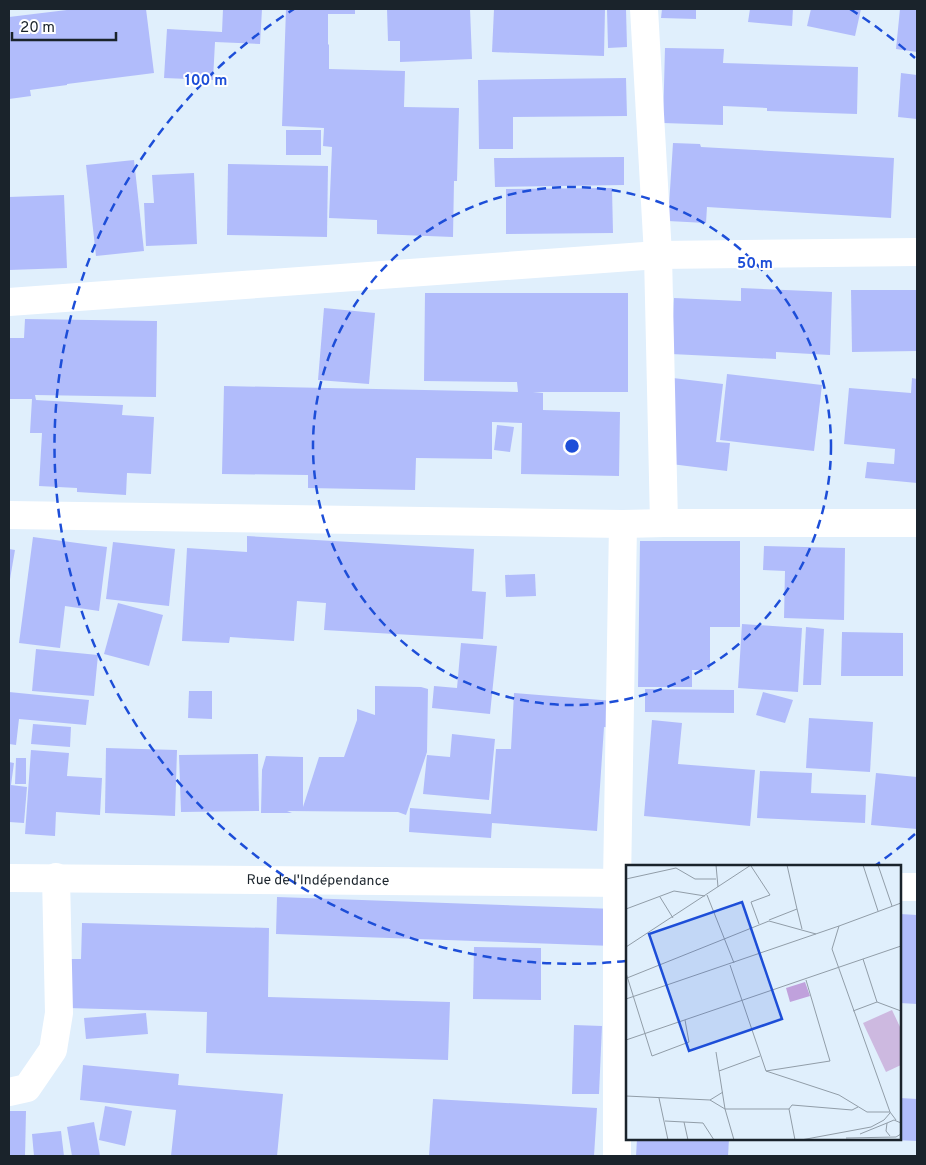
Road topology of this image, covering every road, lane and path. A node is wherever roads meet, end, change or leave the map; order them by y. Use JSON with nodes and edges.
{"nodes":[{"id":1,"x":644,"y":9,"type":"edge"},
{"id":2,"x":917,"y":252,"type":"edge"},
{"id":3,"x":658,"y":255,"type":"junction"},
{"id":4,"x":9,"y":302,"type":"edge"},
{"id":5,"x":9,"y":515,"type":"edge"},
{"id":6,"x":664,"y":523,"type":"junction"},
{"id":7,"x":917,"y":523,"type":"edge"},
{"id":8,"x":622,"y":524,"type":"junction"},
{"id":9,"x":9,"y":878,"type":"edge"},
{"id":10,"x":56,"y":878,"type":"junction"},
{"id":11,"x":622,"y":883,"type":"edge"},
{"id":12,"x":901,"y":887,"type":"edge"},
{"id":13,"x":917,"y":887,"type":"edge"},
{"id":14,"x":9,"y":1092,"type":"edge"},
{"id":15,"x":617,"y":1156,"type":"edge"}],
"edges":[{"from":1,"to":3,"type":"street"},
{"from":2,"to":3,"type":"street"},
{"from":3,"to":4,"type":"street"},
{"from":3,"to":6,"type":"street"},
{"from":5,"to":8,"type":"street"},
{"from":6,"to":7,"type":"street"},
{"from":6,"to":8,"type":"street"},
{"from":8,"to":11,"type":"street"},
{"from":9,"to":10,"type":"street","name":"Rue de l'Indépendance"},
{"from":10,"to":11,"type":"street","name":"Rue de l'Indépendance"},
{"from":10,"to":14,"type":"street"},
{"from":11,"to":15,"type":"street"},
{"from":12,"to":13,"type":"street"}]}
